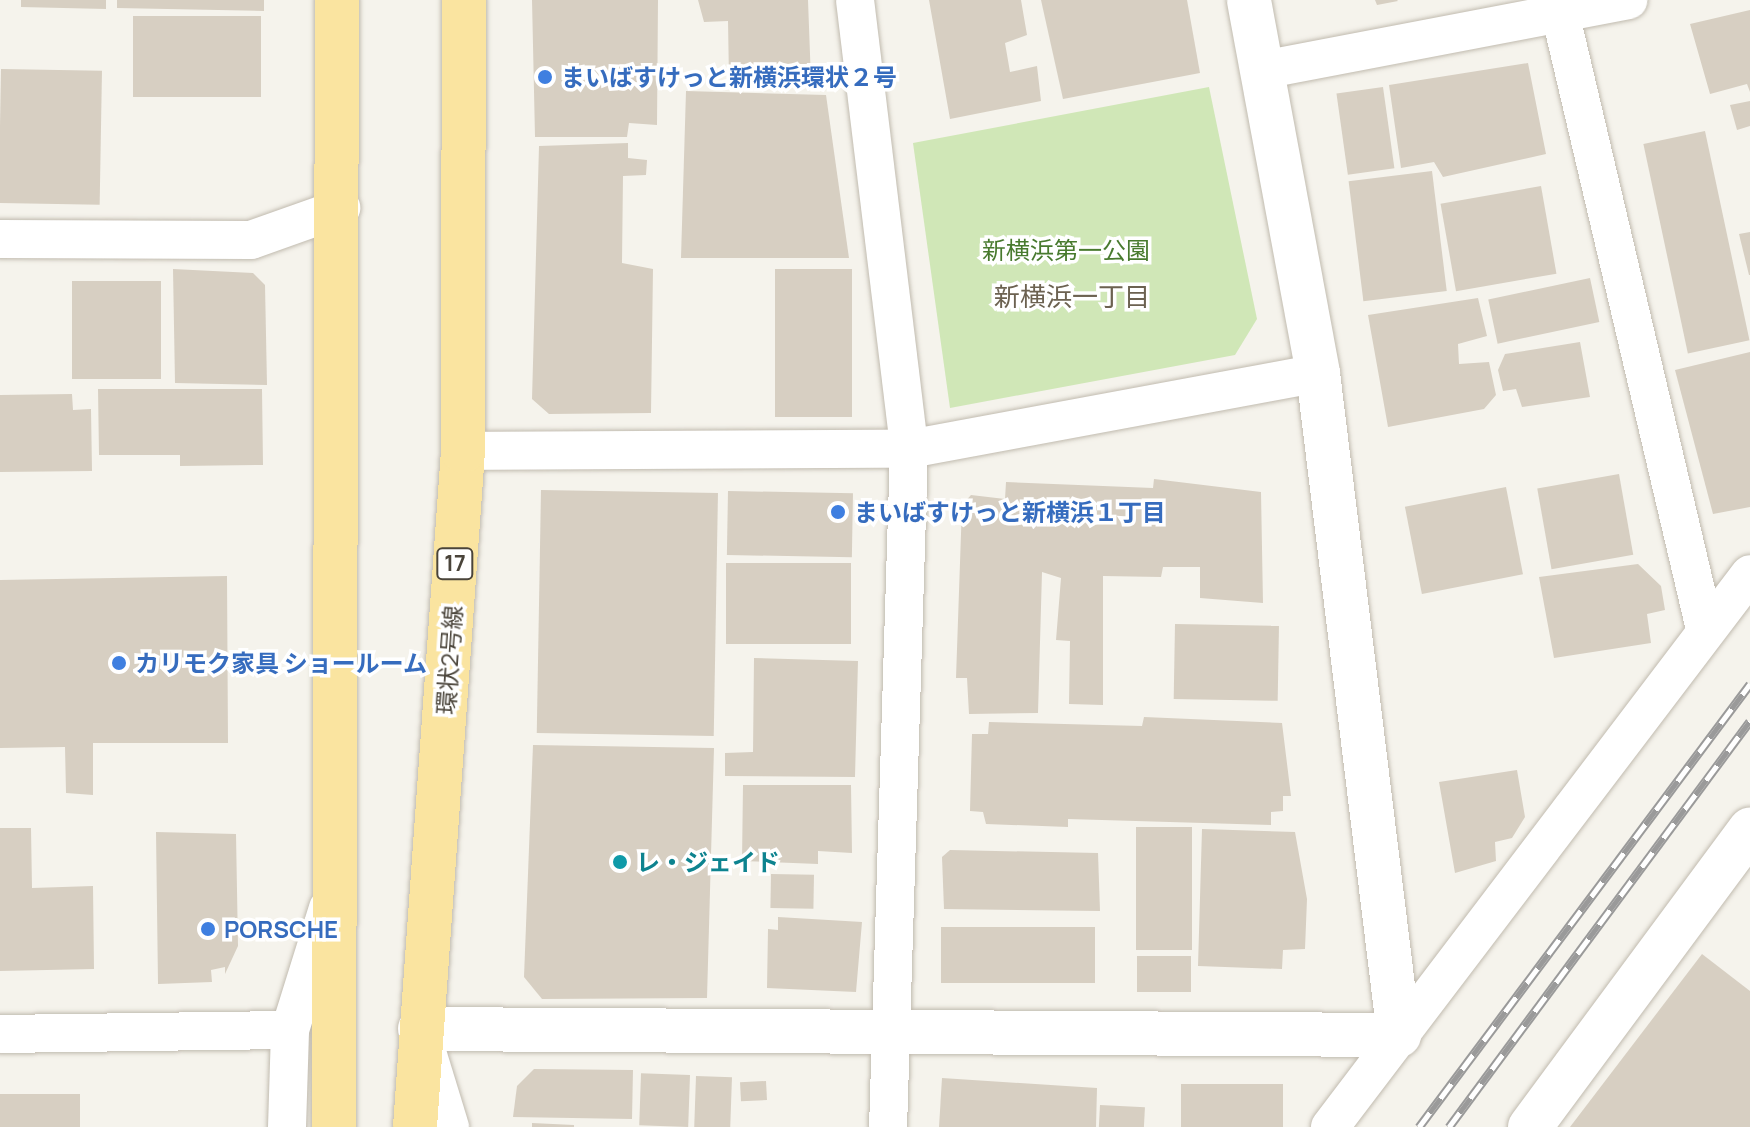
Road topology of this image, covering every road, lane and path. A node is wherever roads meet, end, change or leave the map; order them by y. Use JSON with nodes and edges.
{"nodes":[{"id":1,"x":337,"y":0,"type":"edge"},
{"id":2,"x":464,"y":0,"type":"edge"},
{"id":3,"x":855,"y":0,"type":"edge"},
{"id":4,"x":1249,"y":0,"type":"edge"},
{"id":5,"x":1628,"y":0,"type":"edge"},
{"id":6,"x":1559,"y":6,"type":"edge"},
{"id":7,"x":1262,"y":70,"type":"junction"},
{"id":8,"x":341,"y":208,"type":"junction"},
{"id":9,"x":0,"y":239,"type":"edge"},
{"id":10,"x":1318,"y":373,"type":"junction"},
{"id":11,"x":909,"y":449,"type":"junction"},
{"id":12,"x":463,"y":451,"type":"junction"},
{"id":13,"x":1750,"y":574,"type":"edge"},
{"id":14,"x":1705,"y":629,"type":"junction"},
{"id":15,"x":1750,"y":830,"type":"edge"},
{"id":16,"x":337,"y":879,"type":"junction"},
{"id":17,"x":420,"y":1029,"type":"junction"},
{"id":18,"x":290,"y":1030,"type":"junction"},
{"id":19,"x":0,"y":1034,"type":"edge"},
{"id":20,"x":890,"y":1034,"type":"junction"},
{"id":21,"x":1399,"y":1035,"type":"junction"},
{"id":22,"x":287,"y":1127,"type":"edge"},
{"id":23,"x":334,"y":1127,"type":"edge"},
{"id":24,"x":415,"y":1127,"type":"edge"},
{"id":25,"x":450,"y":1127,"type":"edge"},
{"id":26,"x":888,"y":1127,"type":"edge"},
{"id":27,"x":1330,"y":1127,"type":"edge"},
{"id":28,"x":1530,"y":1127,"type":"edge"}],
"edges":[{"from":1,"to":8,"type":"main road"},
{"from":2,"to":12,"type":"main road","name":"環状2号線","number":"17"},
{"from":3,"to":11,"type":"street"},
{"from":4,"to":7,"type":"street"},
{"from":5,"to":6,"type":"street"},
{"from":6,"to":7,"type":"street"},
{"from":6,"to":14,"type":"street"},
{"from":7,"to":10,"type":"street"},
{"from":8,"to":9,"type":"street"},
{"from":8,"to":16,"type":"main road"},
{"from":10,"to":11,"type":"street"},
{"from":10,"to":21,"type":"street"},
{"from":11,"to":12,"type":"street"},
{"from":11,"to":20,"type":"street"},
{"from":12,"to":17,"type":"main road","name":"環状2号線","number":"17"},
{"from":13,"to":14,"type":"street"},
{"from":14,"to":21,"type":"street"},
{"from":15,"to":28,"type":"street"},
{"from":16,"to":18,"type":"street"},
{"from":16,"to":23,"type":"main road"},
{"from":17,"to":20,"type":"street"},
{"from":17,"to":24,"type":"main road","name":"環状2号線","number":"17"},
{"from":17,"to":25,"type":"street"},
{"from":18,"to":19,"type":"street"},
{"from":18,"to":22,"type":"street"},
{"from":20,"to":21,"type":"street"},
{"from":20,"to":26,"type":"street"},
{"from":21,"to":27,"type":"street"}]}
